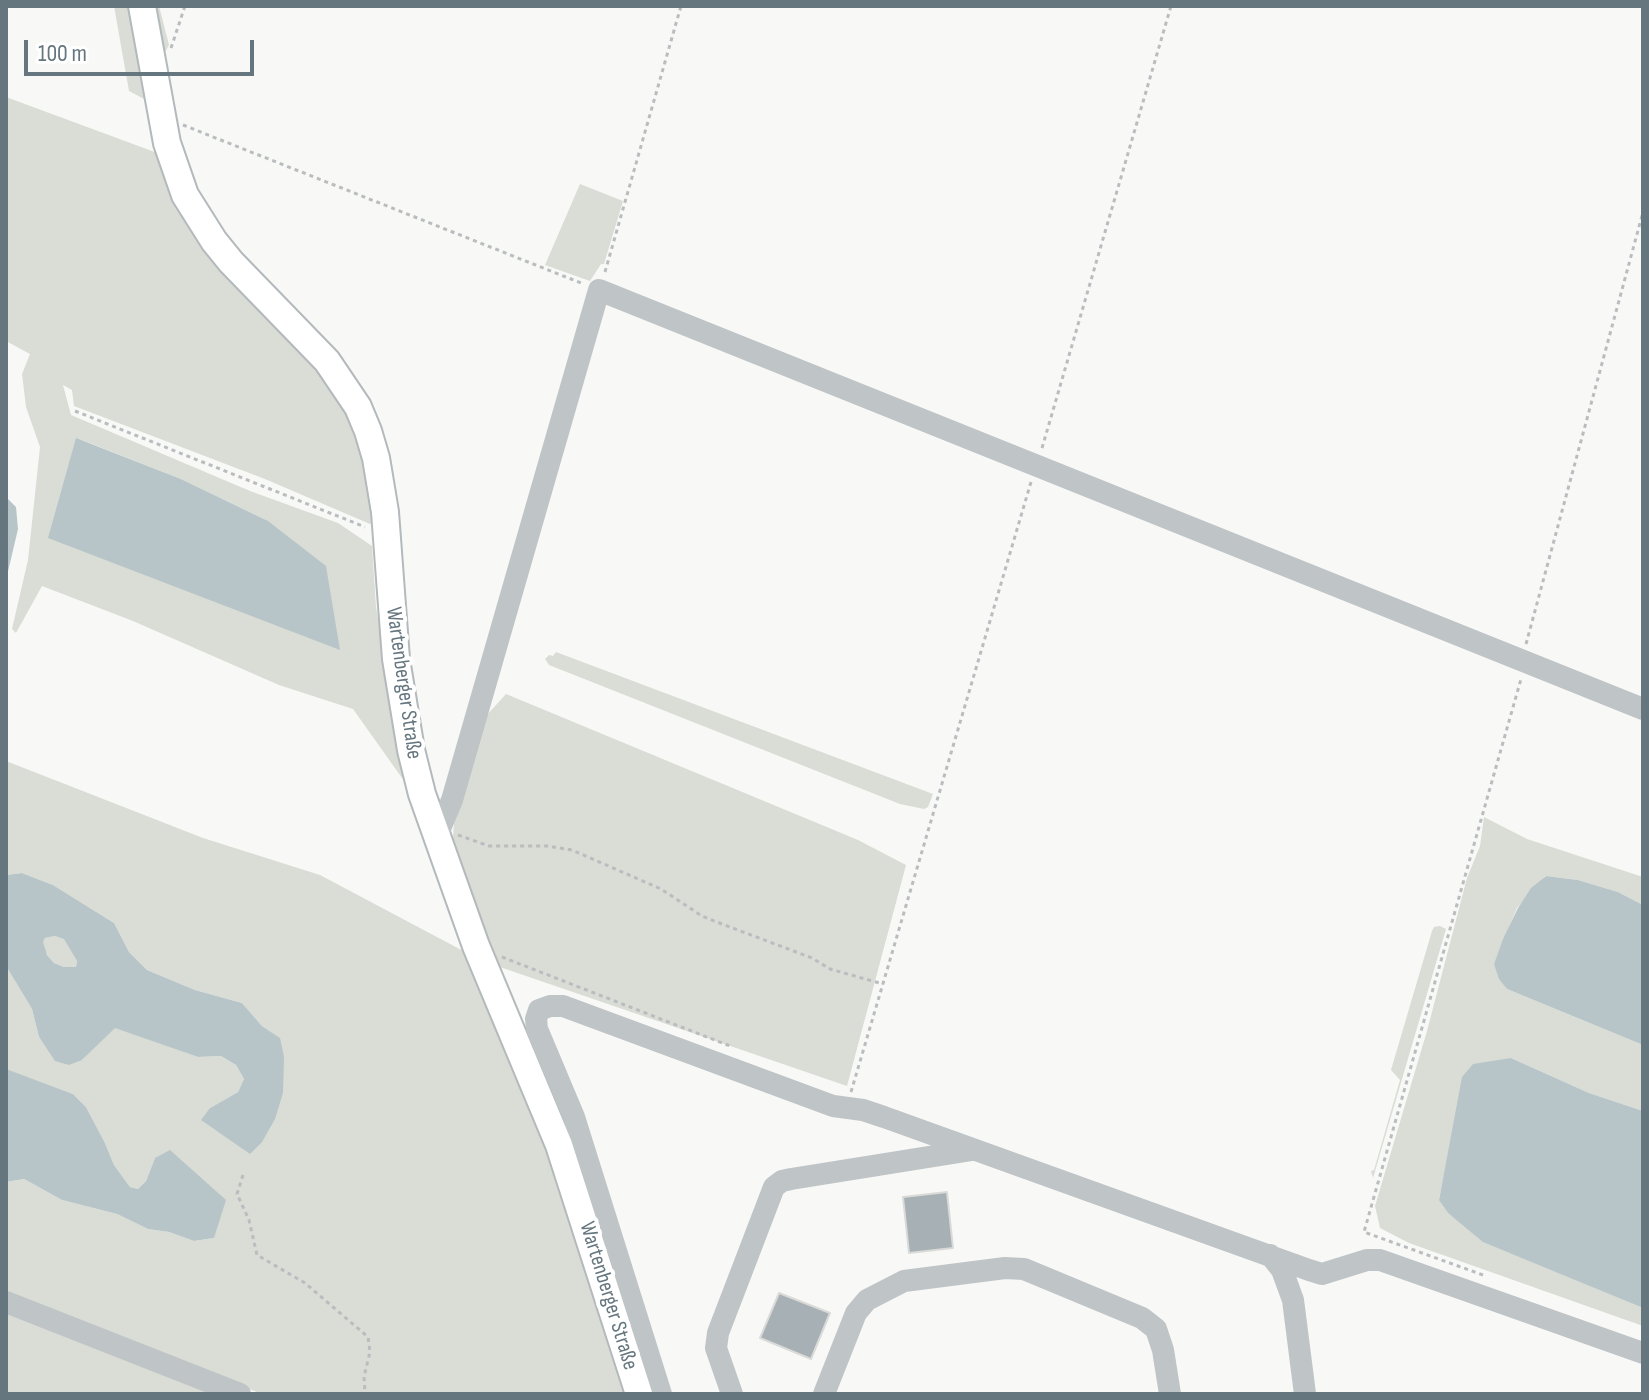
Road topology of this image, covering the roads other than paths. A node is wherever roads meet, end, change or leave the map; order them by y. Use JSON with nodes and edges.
{"nodes":[{"id":1,"x":142,"y":6,"type":"edge"},
{"id":2,"x":1643,"y":709,"type":"edge"},
{"id":3,"x":439,"y":832,"type":"junction"},
{"id":4,"x":975,"y":1150,"type":"junction"},
{"id":5,"x":1270,"y":1255,"type":"junction"},
{"id":6,"x":6,"y":1302,"type":"edge"},
{"id":7,"x":1643,"y":1353,"type":"edge"},
{"id":8,"x":240,"y":1394,"type":"edge"},
{"id":9,"x":639,"y":1394,"type":"edge"},
{"id":10,"x":661,"y":1394,"type":"edge"},
{"id":11,"x":732,"y":1394,"type":"edge"},
{"id":12,"x":824,"y":1394,"type":"edge"},
{"id":13,"x":1170,"y":1394,"type":"edge"},
{"id":14,"x":1305,"y":1394,"type":"edge"}],
"edges":[{"from":1,"to":3,"type":"main road","name":"Wartenberger Straße"},
{"from":2,"to":3,"type":"street"},
{"from":3,"to":9,"type":"main road","name":"Wartenberger Straße"},
{"from":4,"to":5,"type":"street"},
{"from":4,"to":10,"type":"street"},
{"from":4,"to":11,"type":"street"},
{"from":5,"to":7,"type":"street"},
{"from":5,"to":14,"type":"street"},
{"from":6,"to":8,"type":"street"},
{"from":12,"to":13,"type":"street"}]}
